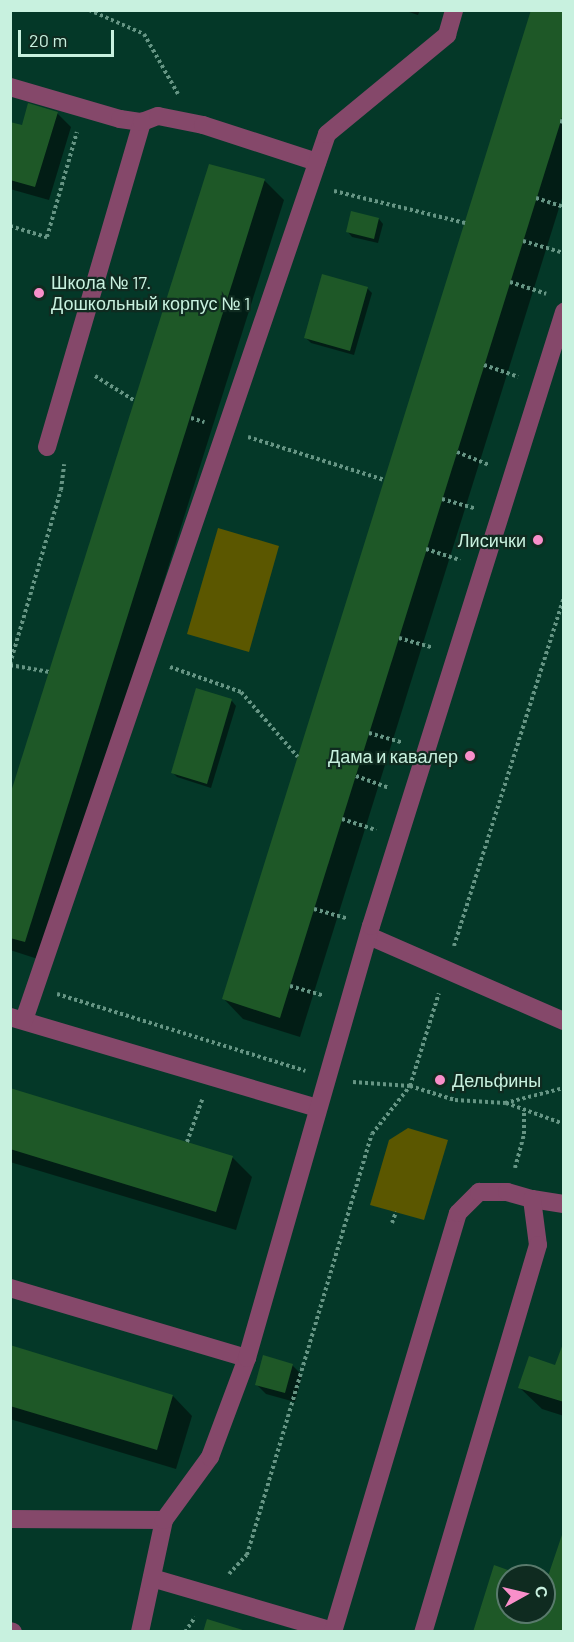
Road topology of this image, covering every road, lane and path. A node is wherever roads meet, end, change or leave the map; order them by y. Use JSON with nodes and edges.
{"nodes":[{"id":1,"x":90,"y":10,"type":"edge"},
{"id":2,"x":95,"y":10,"type":"edge"},
{"id":3,"x":454,"y":10,"type":"edge"},
{"id":4,"x":101,"y":14,"type":"junction"},
{"id":5,"x":10,"y":87,"type":"edge"},
{"id":6,"x":84,"y":109,"type":"junction"},
{"id":7,"x":142,"y":122,"type":"junction"},
{"id":8,"x":203,"y":125,"type":"junction"},
{"id":9,"x":317,"y":162,"type":"junction"},
{"id":10,"x":310,"y":185,"type":"junction"},
{"id":11,"x":536,"y":198,"type":"dead end"},
{"id":12,"x":564,"y":207,"type":"edge"},
{"id":13,"x":465,"y":223,"type":"dead end"},
{"id":14,"x":10,"y":226,"type":"edge"},
{"id":15,"x":523,"y":241,"type":"dead end"},
{"id":16,"x":564,"y":253,"type":"edge"},
{"id":17,"x":510,"y":282,"type":"dead end"},
{"id":18,"x":553,"y":296,"type":"dead end"},
{"id":19,"x":564,"y":312,"type":"edge"},
{"id":20,"x":72,"y":362,"type":"junction"},
{"id":21,"x":484,"y":365,"type":"dead end"},
{"id":22,"x":541,"y":384,"type":"junction"},
{"id":23,"x":135,"y":401,"type":"dead end"},
{"id":24,"x":226,"y":430,"type":"junction"},
{"id":25,"x":47,"y":447,"type":"joint"},
{"id":26,"x":457,"y":452,"type":"dead end"},
{"id":27,"x":513,"y":473,"type":"junction"},
{"id":28,"x":384,"y":480,"type":"dead end"},
{"id":29,"x":442,"y":499,"type":"dead end"},
{"id":30,"x":500,"y":516,"type":"junction"},
{"id":31,"x":426,"y":549,"type":"dead end"},
{"id":32,"x":484,"y":567,"type":"junction"},
{"id":33,"x":399,"y":638,"type":"dead end"},
{"id":34,"x":456,"y":654,"type":"junction"},
{"id":35,"x":148,"y":659,"type":"junction"},
{"id":36,"x":10,"y":664,"type":"edge"},
{"id":37,"x":49,"y":672,"type":"dead end"},
{"id":38,"x":369,"y":734,"type":"dead end"},
{"id":39,"x":426,"y":750,"type":"junction"},
{"id":40,"x":298,"y":757,"type":"dead end"},
{"id":41,"x":356,"y":776,"type":"dead end"},
{"id":42,"x":412,"y":796,"type":"junction"},
{"id":43,"x":342,"y":819,"type":"dead end"},
{"id":44,"x":399,"y":838,"type":"junction"},
{"id":45,"x":314,"y":909,"type":"dead end"},
{"id":46,"x":370,"y":931,"type":"junction"},
{"id":47,"x":290,"y":986,"type":"dead end"},
{"id":48,"x":348,"y":1002,"type":"junction"},
{"id":49,"x":17,"y":1019,"type":"edge"},
{"id":50,"x":564,"y":1021,"type":"edge"},
{"id":51,"x":210,"y":1076,"type":"junction"},
{"id":52,"x":564,"y":1088,"type":"edge"},
{"id":53,"x":505,"y":1103,"type":"junction"},
{"id":54,"x":318,"y":1108,"type":"junction"},
{"id":55,"x":524,"y":1110,"type":"junction"},
{"id":56,"x":564,"y":1124,"type":"edge"},
{"id":57,"x":187,"y":1142,"type":"dead end"},
{"id":58,"x":519,"y":1152,"type":"dead end"},
{"id":59,"x":532,"y":1198,"type":"junction"},
{"id":60,"x":564,"y":1204,"type":"edge"},
{"id":61,"x":396,"y":1212,"type":"dead end"},
{"id":62,"x":392,"y":1223,"type":"dead end"},
{"id":63,"x":10,"y":1288,"type":"edge"},
{"id":64,"x":247,"y":1358,"type":"junction"},
{"id":65,"x":10,"y":1519,"type":"edge"},
{"id":66,"x":164,"y":1520,"type":"junction"},
{"id":67,"x":152,"y":1578,"type":"junction"},
{"id":68,"x":209,"y":1596,"type":"junction"},
{"id":69,"x":333,"y":1631,"type":"edge"},
{"id":70,"x":140,"y":1632,"type":"edge"},
{"id":71,"x":185,"y":1632,"type":"edge"},
{"id":72,"x":423,"y":1632,"type":"edge"}],
"edges":[{"from":1,"to":4,"type":"path"},
{"from":2,"to":4,"type":"path"},
{"from":3,"to":9,"type":"lane"},
{"from":4,"to":8,"type":"path"},
{"from":5,"to":6,"type":"lane"},
{"from":6,"to":7,"type":"lane"},
{"from":6,"to":14,"type":"path"},
{"from":7,"to":8,"type":"lane"},
{"from":7,"to":20,"type":"lane"},
{"from":8,"to":9,"type":"lane"},
{"from":9,"to":10,"type":"lane"},
{"from":10,"to":13,"type":"path"},
{"from":10,"to":24,"type":"lane"},
{"from":11,"to":12,"type":"path"},
{"from":15,"to":16,"type":"path"},
{"from":17,"to":18,"type":"path"},
{"from":19,"to":22,"type":"lane"},
{"from":20,"to":23,"type":"path"},
{"from":20,"to":25,"type":"lane"},
{"from":21,"to":22,"type":"path"},
{"from":22,"to":27,"type":"lane"},
{"from":24,"to":28,"type":"path"},
{"from":24,"to":35,"type":"lane"},
{"from":25,"to":36,"type":"path"},
{"from":26,"to":27,"type":"path"},
{"from":27,"to":30,"type":"lane"},
{"from":29,"to":30,"type":"path"},
{"from":30,"to":32,"type":"lane"},
{"from":31,"to":32,"type":"path"},
{"from":32,"to":34,"type":"lane"},
{"from":33,"to":34,"type":"path"},
{"from":34,"to":39,"type":"lane"},
{"from":35,"to":40,"type":"path"},
{"from":35,"to":49,"type":"lane"},
{"from":36,"to":37,"type":"path"},
{"from":38,"to":39,"type":"path"},
{"from":39,"to":42,"type":"lane"},
{"from":41,"to":42,"type":"path"},
{"from":42,"to":44,"type":"lane"},
{"from":43,"to":44,"type":"path"},
{"from":44,"to":46,"type":"lane"},
{"from":45,"to":46,"type":"path"},
{"from":46,"to":48,"type":"lane"},
{"from":46,"to":50,"type":"lane"},
{"from":47,"to":48,"type":"path"},
{"from":48,"to":54,"type":"lane"},
{"from":49,"to":51,"type":"lane"},
{"from":51,"to":54,"type":"lane"},
{"from":51,"to":57,"type":"path"},
{"from":52,"to":53,"type":"path"},
{"from":53,"to":55,"type":"path"},
{"from":53,"to":68,"type":"path"},
{"from":54,"to":64,"type":"lane"},
{"from":55,"to":56,"type":"path"},
{"from":55,"to":58,"type":"path"},
{"from":59,"to":60,"type":"lane"},
{"from":59,"to":69,"type":"lane"},
{"from":59,"to":72,"type":"lane"},
{"from":61,"to":62,"type":"path"},
{"from":63,"to":64,"type":"lane"},
{"from":64,"to":66,"type":"lane"},
{"from":65,"to":66,"type":"lane"},
{"from":66,"to":67,"type":"lane"},
{"from":67,"to":68,"type":"lane"},
{"from":67,"to":70,"type":"lane"},
{"from":68,"to":69,"type":"lane"},
{"from":68,"to":71,"type":"path"}]}
